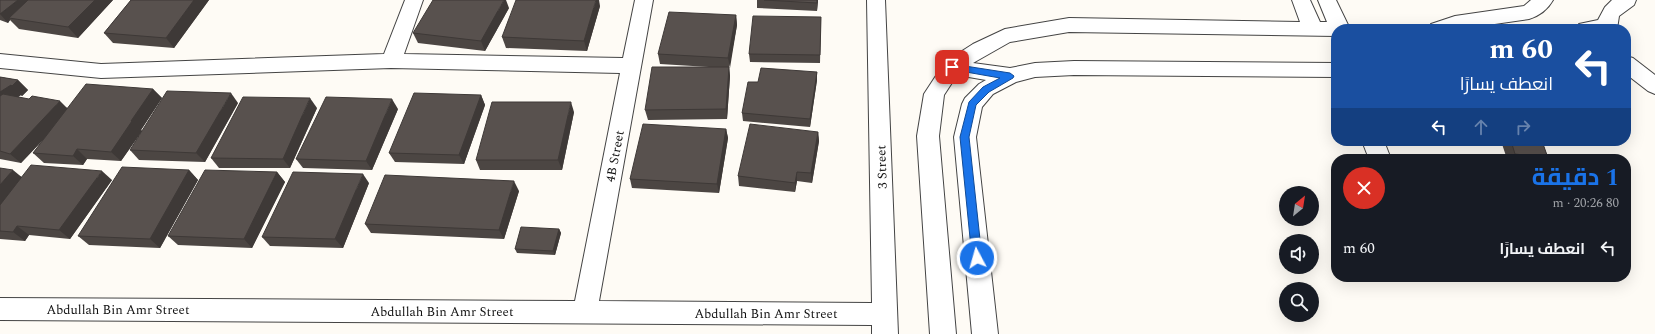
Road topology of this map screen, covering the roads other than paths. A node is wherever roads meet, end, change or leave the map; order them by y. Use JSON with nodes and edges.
{"nodes":[{"id":1,"x":414,"y":0,"type":"edge"},
{"id":2,"x":644,"y":0,"type":"edge"},
{"id":3,"x":876,"y":0,"type":"edge"},
{"id":4,"x":1301,"y":0,"type":"edge"},
{"id":5,"x":1327,"y":0,"type":"edge"},
{"id":6,"x":1544,"y":0,"type":"edge"},
{"id":7,"x":1627,"y":0,"type":"edge"},
{"id":8,"x":1338,"y":24,"type":"edge"},
{"id":9,"x":1452,"y":24,"type":"edge"},
{"id":10,"x":1607,"y":24,"type":"edge"},
{"id":11,"x":1313,"y":29,"type":"junction"},
{"id":12,"x":1331,"y":29,"type":"edge"},
{"id":13,"x":0,"y":61,"type":"edge"},
{"id":14,"x":392,"y":61,"type":"junction"},
{"id":15,"x":1331,"y":62,"type":"edge"},
{"id":16,"x":631,"y":66,"type":"junction"},
{"id":17,"x":952,"y":67,"type":"junction"},
{"id":18,"x":1315,"y":70,"type":"junction"},
{"id":19,"x":1331,"y":70,"type":"edge"},
{"id":20,"x":1010,"y":76,"type":"junction"},
{"id":21,"x":0,"y":309,"type":"edge"},
{"id":22,"x":585,"y":312,"type":"junction"},
{"id":23,"x":885,"y":324,"type":"edge"},
{"id":24,"x":943,"y":334,"type":"edge"},
{"id":25,"x":985,"y":334,"type":"edge"}],
"edges":[{"from":1,"to":14,"type":"street"},
{"from":2,"to":16,"type":"street","name":"4B Street"},
{"from":3,"to":23,"type":"street","name":"3 Street"},
{"from":4,"to":11,"type":"street"},
{"from":5,"to":8,"type":"street"},
{"from":6,"to":9,"type":"street"},
{"from":7,"to":10,"type":"street"},
{"from":11,"to":12,"type":"street"},
{"from":11,"to":17,"type":"street"},
{"from":13,"to":14,"type":"street"},
{"from":14,"to":16,"type":"street"},
{"from":15,"to":18,"type":"street"},
{"from":16,"to":22,"type":"street","name":"4B Street"},
{"from":17,"to":20,"type":"street"},
{"from":17,"to":24,"type":"street"},
{"from":18,"to":19,"type":"street"},
{"from":18,"to":20,"type":"street"},
{"from":20,"to":25,"type":"street"},
{"from":21,"to":22,"type":"street","name":"Abdullah Bin Amr Street"},
{"from":22,"to":23,"type":"street","name":"Abdullah Bin Amr Street"}]}
